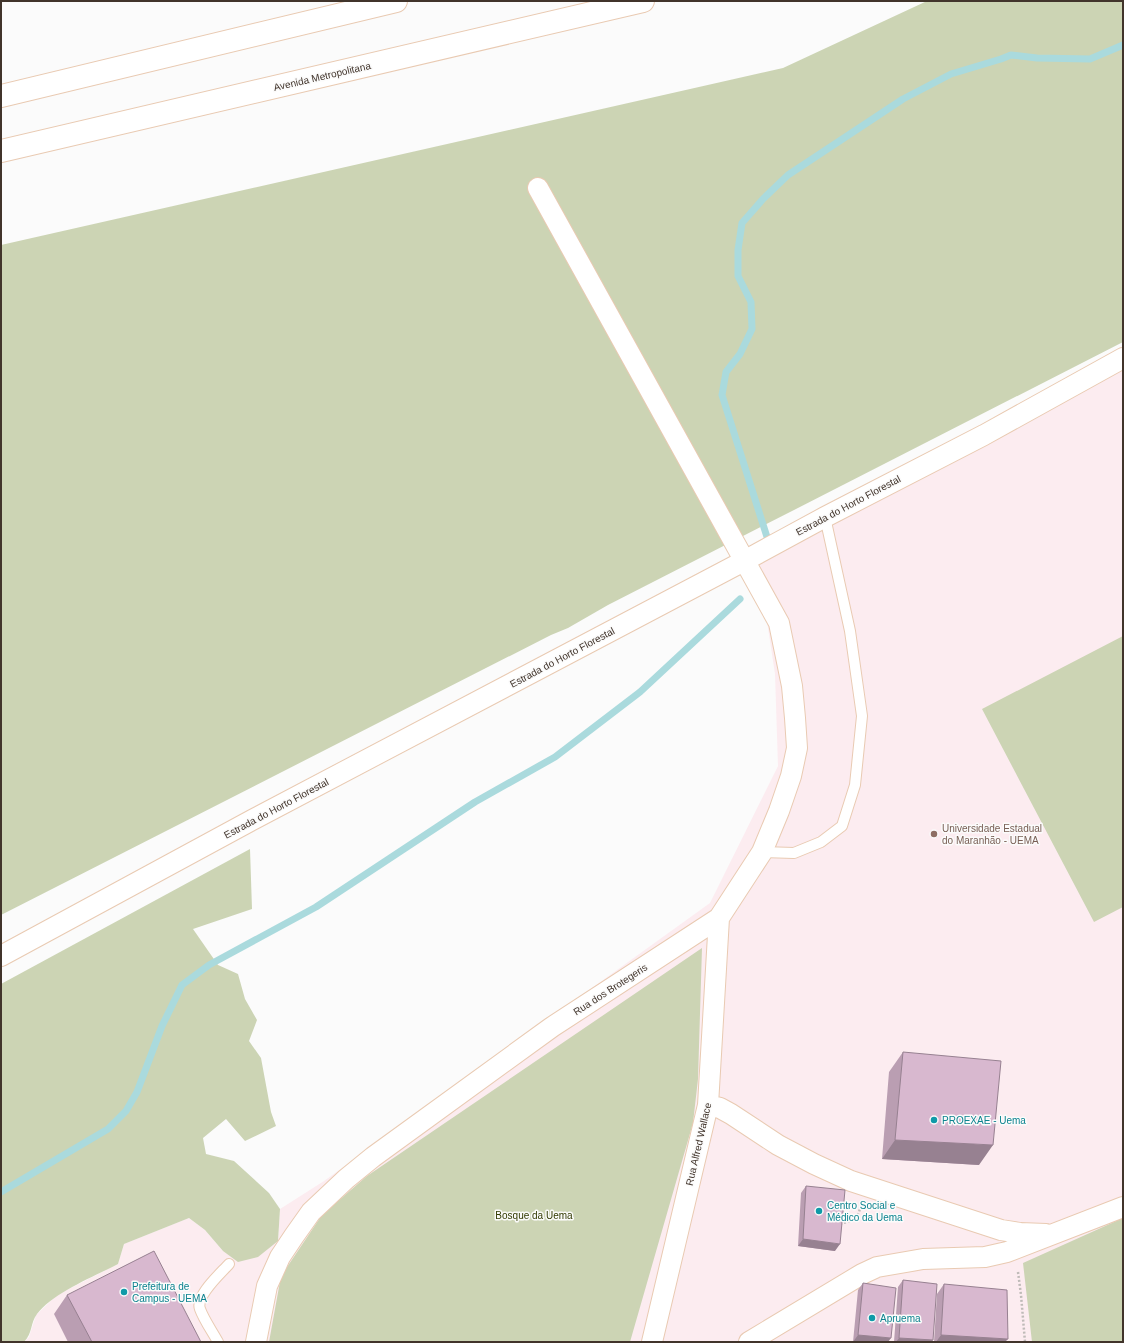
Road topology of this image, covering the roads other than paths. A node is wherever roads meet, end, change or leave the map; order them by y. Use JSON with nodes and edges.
{"nodes":[{"id":1,"x":396,"y":1,"type":"edge"},
{"id":2,"x":643,"y":1,"type":"edge"},
{"id":3,"x":1,"y":96,"type":"edge"},
{"id":4,"x":1,"y":151,"type":"edge"},
{"id":5,"x":538,"y":188,"type":"dead end"},
{"id":6,"x":1123,"y":358,"type":"edge"},
{"id":7,"x":825,"y":516,"type":"junction"},
{"id":8,"x":744,"y":561,"type":"junction"},
{"id":9,"x":762,"y":852,"type":"junction"},
{"id":10,"x":719,"y":918,"type":"junction"},
{"id":11,"x":1,"y":956,"type":"edge"},
{"id":12,"x":708,"y":1105,"type":"junction"},
{"id":13,"x":1123,"y":1207,"type":"edge"},
{"id":14,"x":1054,"y":1234,"type":"junction"},
{"id":15,"x":229,"y":1264,"type":"dead end"},
{"id":16,"x":218,"y":1342,"type":"edge"},
{"id":17,"x":256,"y":1342,"type":"edge"},
{"id":18,"x":652,"y":1342,"type":"edge"},
{"id":19,"x":749,"y":1342,"type":"edge"}],
"edges":[{"from":1,"to":3,"type":"main road"},
{"from":2,"to":4,"type":"main road","name":"Avenida Metropolitana"},
{"from":5,"to":8,"type":"street","name":"Rua dos Brotegeris"},
{"from":6,"to":7,"type":"street","name":"Estrada do Horto Florestal"},
{"from":7,"to":8,"type":"street","name":"Estrada do Horto Florestal"},
{"from":7,"to":9,"type":"lane"},
{"from":8,"to":9,"type":"street","name":"Rua dos Brotegeris"},
{"from":8,"to":11,"type":"street","name":"Estrada do Horto Florestal"},
{"from":9,"to":10,"type":"street","name":"Rua dos Brotegeris"},
{"from":10,"to":12,"type":"street","name":"Rua Alfred Wallace"},
{"from":10,"to":17,"type":"street","name":"Rua dos Brotegeris"},
{"from":12,"to":14,"type":"street"},
{"from":12,"to":18,"type":"street","name":"Rua Alfred Wallace"},
{"from":13,"to":14,"type":"street"},
{"from":14,"to":19,"type":"street"},
{"from":15,"to":16,"type":"lane"}]}
